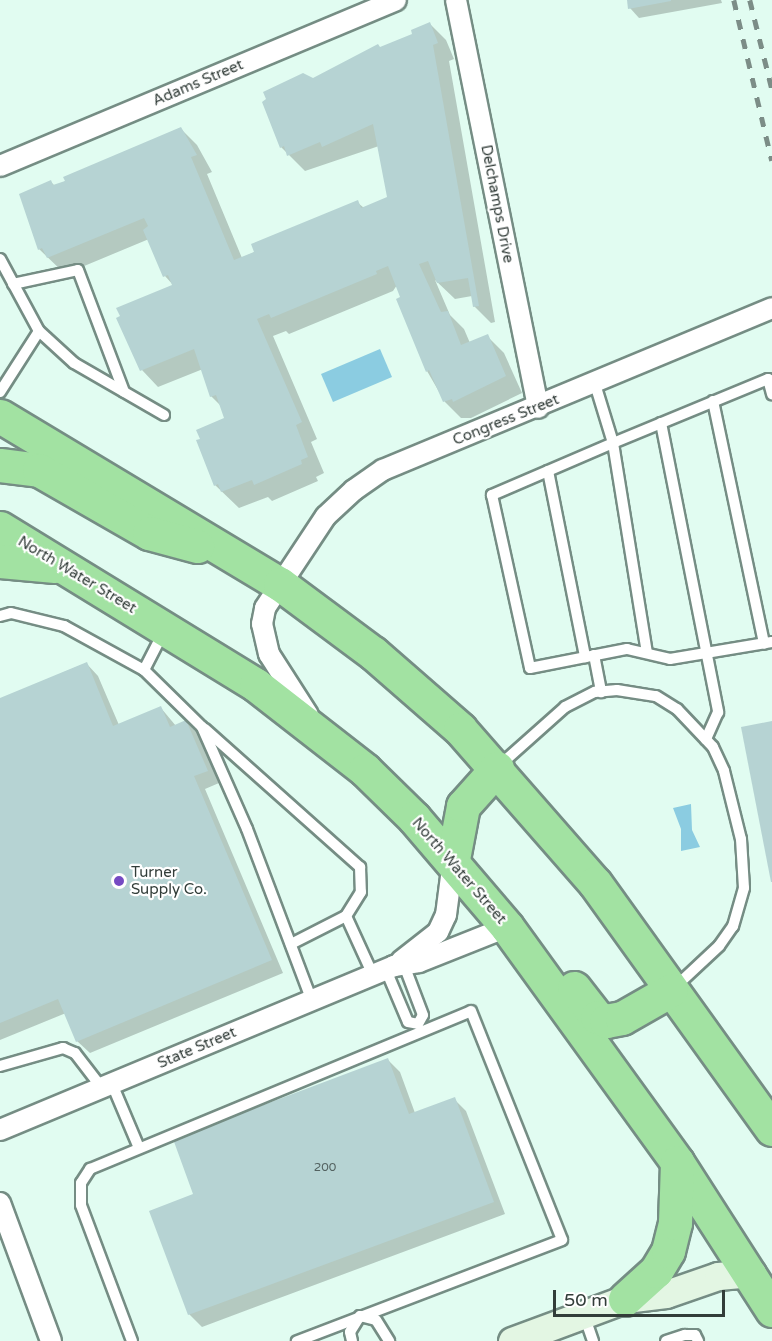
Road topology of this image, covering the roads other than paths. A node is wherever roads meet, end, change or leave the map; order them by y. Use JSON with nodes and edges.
{"nodes":[{"id":1,"x":396,"y":0,"type":"edge"},
{"id":2,"x":456,"y":0,"type":"edge"},
{"id":3,"x":0,"y":166,"type":"edge"},
{"id":4,"x":0,"y":259,"type":"edge"},
{"id":5,"x":13,"y":284,"type":"junction"},
{"id":6,"x":772,"y":308,"type":"edge"},
{"id":7,"x":39,"y":331,"type":"junction"},
{"id":8,"x":595,"y":384,"type":"junction"},
{"id":9,"x":0,"y":392,"type":"edge"},
{"id":10,"x":124,"y":392,"type":"junction"},
{"id":11,"x":772,"y":394,"type":"edge"},
{"id":12,"x":713,"y":401,"type":"junction"},
{"id":13,"x":538,"y":408,"type":"junction"},
{"id":14,"x":164,"y":415,"type":"dead end"},
{"id":15,"x":0,"y":416,"type":"edge"},
{"id":16,"x":661,"y":423,"type":"junction"},
{"id":17,"x":613,"y":443,"type":"junction"},
{"id":18,"x":0,"y":465,"type":"edge"},
{"id":19,"x":548,"y":471,"type":"junction"},
{"id":20,"x":0,"y":528,"type":"edge"},
{"id":21,"x":240,"y":558,"type":"junction"},
{"id":22,"x":0,"y":561,"type":"edge"},
{"id":23,"x":63,"y":566,"type":"junction"},
{"id":24,"x":280,"y":584,"type":"junction"},
{"id":25,"x":0,"y":616,"type":"edge"},
{"id":26,"x":166,"y":628,"type":"junction"},
{"id":27,"x":768,"y":643,"type":"edge"},
{"id":28,"x":647,"y":653,"type":"junction"},
{"id":29,"x":707,"y":653,"type":"junction"},
{"id":30,"x":589,"y":656,"type":"junction"},
{"id":31,"x":144,"y":670,"type":"junction"},
{"id":32,"x":601,"y":692,"type":"junction"},
{"id":33,"x":202,"y":727,"type":"junction"},
{"id":34,"x":317,"y":730,"type":"junction"},
{"id":35,"x":706,"y":739,"type":"junction"},
{"id":36,"x":497,"y":768,"type":"junction"},
{"id":37,"x":453,"y":859,"type":"junction"},
{"id":38,"x":346,"y":916,"type":"junction"},
{"id":39,"x":507,"y":927,"type":"junction"},
{"id":40,"x":291,"y":944,"type":"junction"},
{"id":41,"x":389,"y":969,"type":"junction"},
{"id":42,"x":671,"y":990,"type":"junction"},
{"id":43,"x":312,"y":1001,"type":"junction"},
{"id":44,"x":420,"y":1028,"type":"junction"},
{"id":45,"x":0,"y":1066,"type":"edge"},
{"id":46,"x":107,"y":1086,"type":"junction"},
{"id":47,"x":0,"y":1130,"type":"edge"},
{"id":48,"x":772,"y":1130,"type":"edge"},
{"id":49,"x":139,"y":1149,"type":"junction"},
{"id":50,"x":677,"y":1162,"type":"junction"},
{"id":51,"x":0,"y":1203,"type":"edge"},
{"id":52,"x":762,"y":1273,"type":"edge"},
{"id":53,"x":626,"y":1299,"type":"junction"},
{"id":54,"x":772,"y":1310,"type":"edge"},
{"id":55,"x":584,"y":1315,"type":"junction"},
{"id":56,"x":360,"y":1316,"type":"junction"},
{"id":57,"x":518,"y":1340,"type":"edge"},
{"id":58,"x":51,"y":1341,"type":"edge"},
{"id":59,"x":132,"y":1341,"type":"edge"},
{"id":60,"x":297,"y":1341,"type":"edge"},
{"id":61,"x":352,"y":1341,"type":"edge"},
{"id":62,"x":389,"y":1341,"type":"edge"},
{"id":63,"x":593,"y":1341,"type":"edge"},
{"id":64,"x":666,"y":1341,"type":"edge"},
{"id":65,"x":698,"y":1341,"type":"edge"}],
"edges":[{"from":1,"to":3,"type":"street","name":"Adams Street"},
{"from":2,"to":13,"type":"street","name":"Delchamps Drive"},
{"from":4,"to":5,"type":"lane"},
{"from":5,"to":7,"type":"lane"},
{"from":5,"to":10,"type":"lane"},
{"from":6,"to":8,"type":"street","name":"Congress Street"},
{"from":7,"to":9,"type":"lane"},
{"from":7,"to":10,"type":"lane"},
{"from":8,"to":13,"type":"street","name":"Congress Street"},
{"from":8,"to":17,"type":"lane"},
{"from":10,"to":14,"type":"lane"},
{"from":11,"to":12,"type":"lane"},
{"from":12,"to":16,"type":"lane"},
{"from":12,"to":27,"type":"lane"},
{"from":13,"to":24,"type":"street","name":"Congress Street"},
{"from":15,"to":21,"type":"highway"},
{"from":16,"to":17,"type":"lane"},
{"from":16,"to":29,"type":"lane"},
{"from":17,"to":19,"type":"lane"},
{"from":17,"to":28,"type":"lane"},
{"from":18,"to":21,"type":"highway"},
{"from":19,"to":30,"type":"lane"},
{"from":19,"to":30,"type":"lane"},
{"from":20,"to":23,"type":"highway","name":"North Water Street"},
{"from":21,"to":24,"type":"highway"},
{"from":22,"to":23,"type":"highway"},
{"from":23,"to":26,"type":"highway","name":"North Water Street"},
{"from":24,"to":34,"type":"street","name":"Congress Street"},
{"from":24,"to":36,"type":"highway"},
{"from":25,"to":31,"type":"lane"},
{"from":26,"to":31,"type":"lane"},
{"from":26,"to":34,"type":"highway","name":"North Water Street"},
{"from":27,"to":29,"type":"lane"},
{"from":28,"to":29,"type":"lane"},
{"from":28,"to":30,"type":"lane"},
{"from":29,"to":35,"type":"lane"},
{"from":30,"to":32,"type":"lane"},
{"from":31,"to":33,"type":"lane"},
{"from":32,"to":35,"type":"lane"},
{"from":32,"to":36,"type":"lane"},
{"from":33,"to":38,"type":"lane"},
{"from":33,"to":40,"type":"lane"},
{"from":34,"to":37,"type":"highway","name":"North Water Street"},
{"from":35,"to":42,"type":"lane"},
{"from":36,"to":37,"type":"highway"},
{"from":36,"to":42,"type":"highway"},
{"from":37,"to":39,"type":"highway","name":"North Water Street"},
{"from":37,"to":41,"type":"street","name":"State Street"},
{"from":38,"to":40,"type":"lane"},
{"from":38,"to":41,"type":"lane"},
{"from":39,"to":41,"type":"street","name":"State Street"},
{"from":39,"to":42,"type":"highway"},
{"from":39,"to":50,"type":"highway","name":"North Water Street"},
{"from":40,"to":43,"type":"lane"},
{"from":41,"to":43,"type":"street","name":"State Street"},
{"from":41,"to":44,"type":"lane"},
{"from":41,"to":44,"type":"lane"},
{"from":42,"to":48,"type":"highway"},
{"from":43,"to":46,"type":"street","name":"State Street"},
{"from":44,"to":49,"type":"lane"},
{"from":44,"to":56,"type":"lane"},
{"from":45,"to":46,"type":"lane"},
{"from":46,"to":47,"type":"street","name":"State Street"},
{"from":46,"to":49,"type":"lane"},
{"from":49,"to":59,"type":"lane"},
{"from":50,"to":52,"type":"highway","name":"North Water Street"},
{"from":50,"to":53,"type":"highway"},
{"from":51,"to":58,"type":"street"},
{"from":52,"to":53,"type":"street"},
{"from":52,"to":54,"type":"highway","name":"North Water Street"},
{"from":53,"to":55,"type":"street"},
{"from":55,"to":57,"type":"street"},
{"from":55,"to":63,"type":"lane"},
{"from":56,"to":60,"type":"lane"},
{"from":56,"to":61,"type":"lane"},
{"from":56,"to":62,"type":"lane"},
{"from":64,"to":65,"type":"lane"}]}
